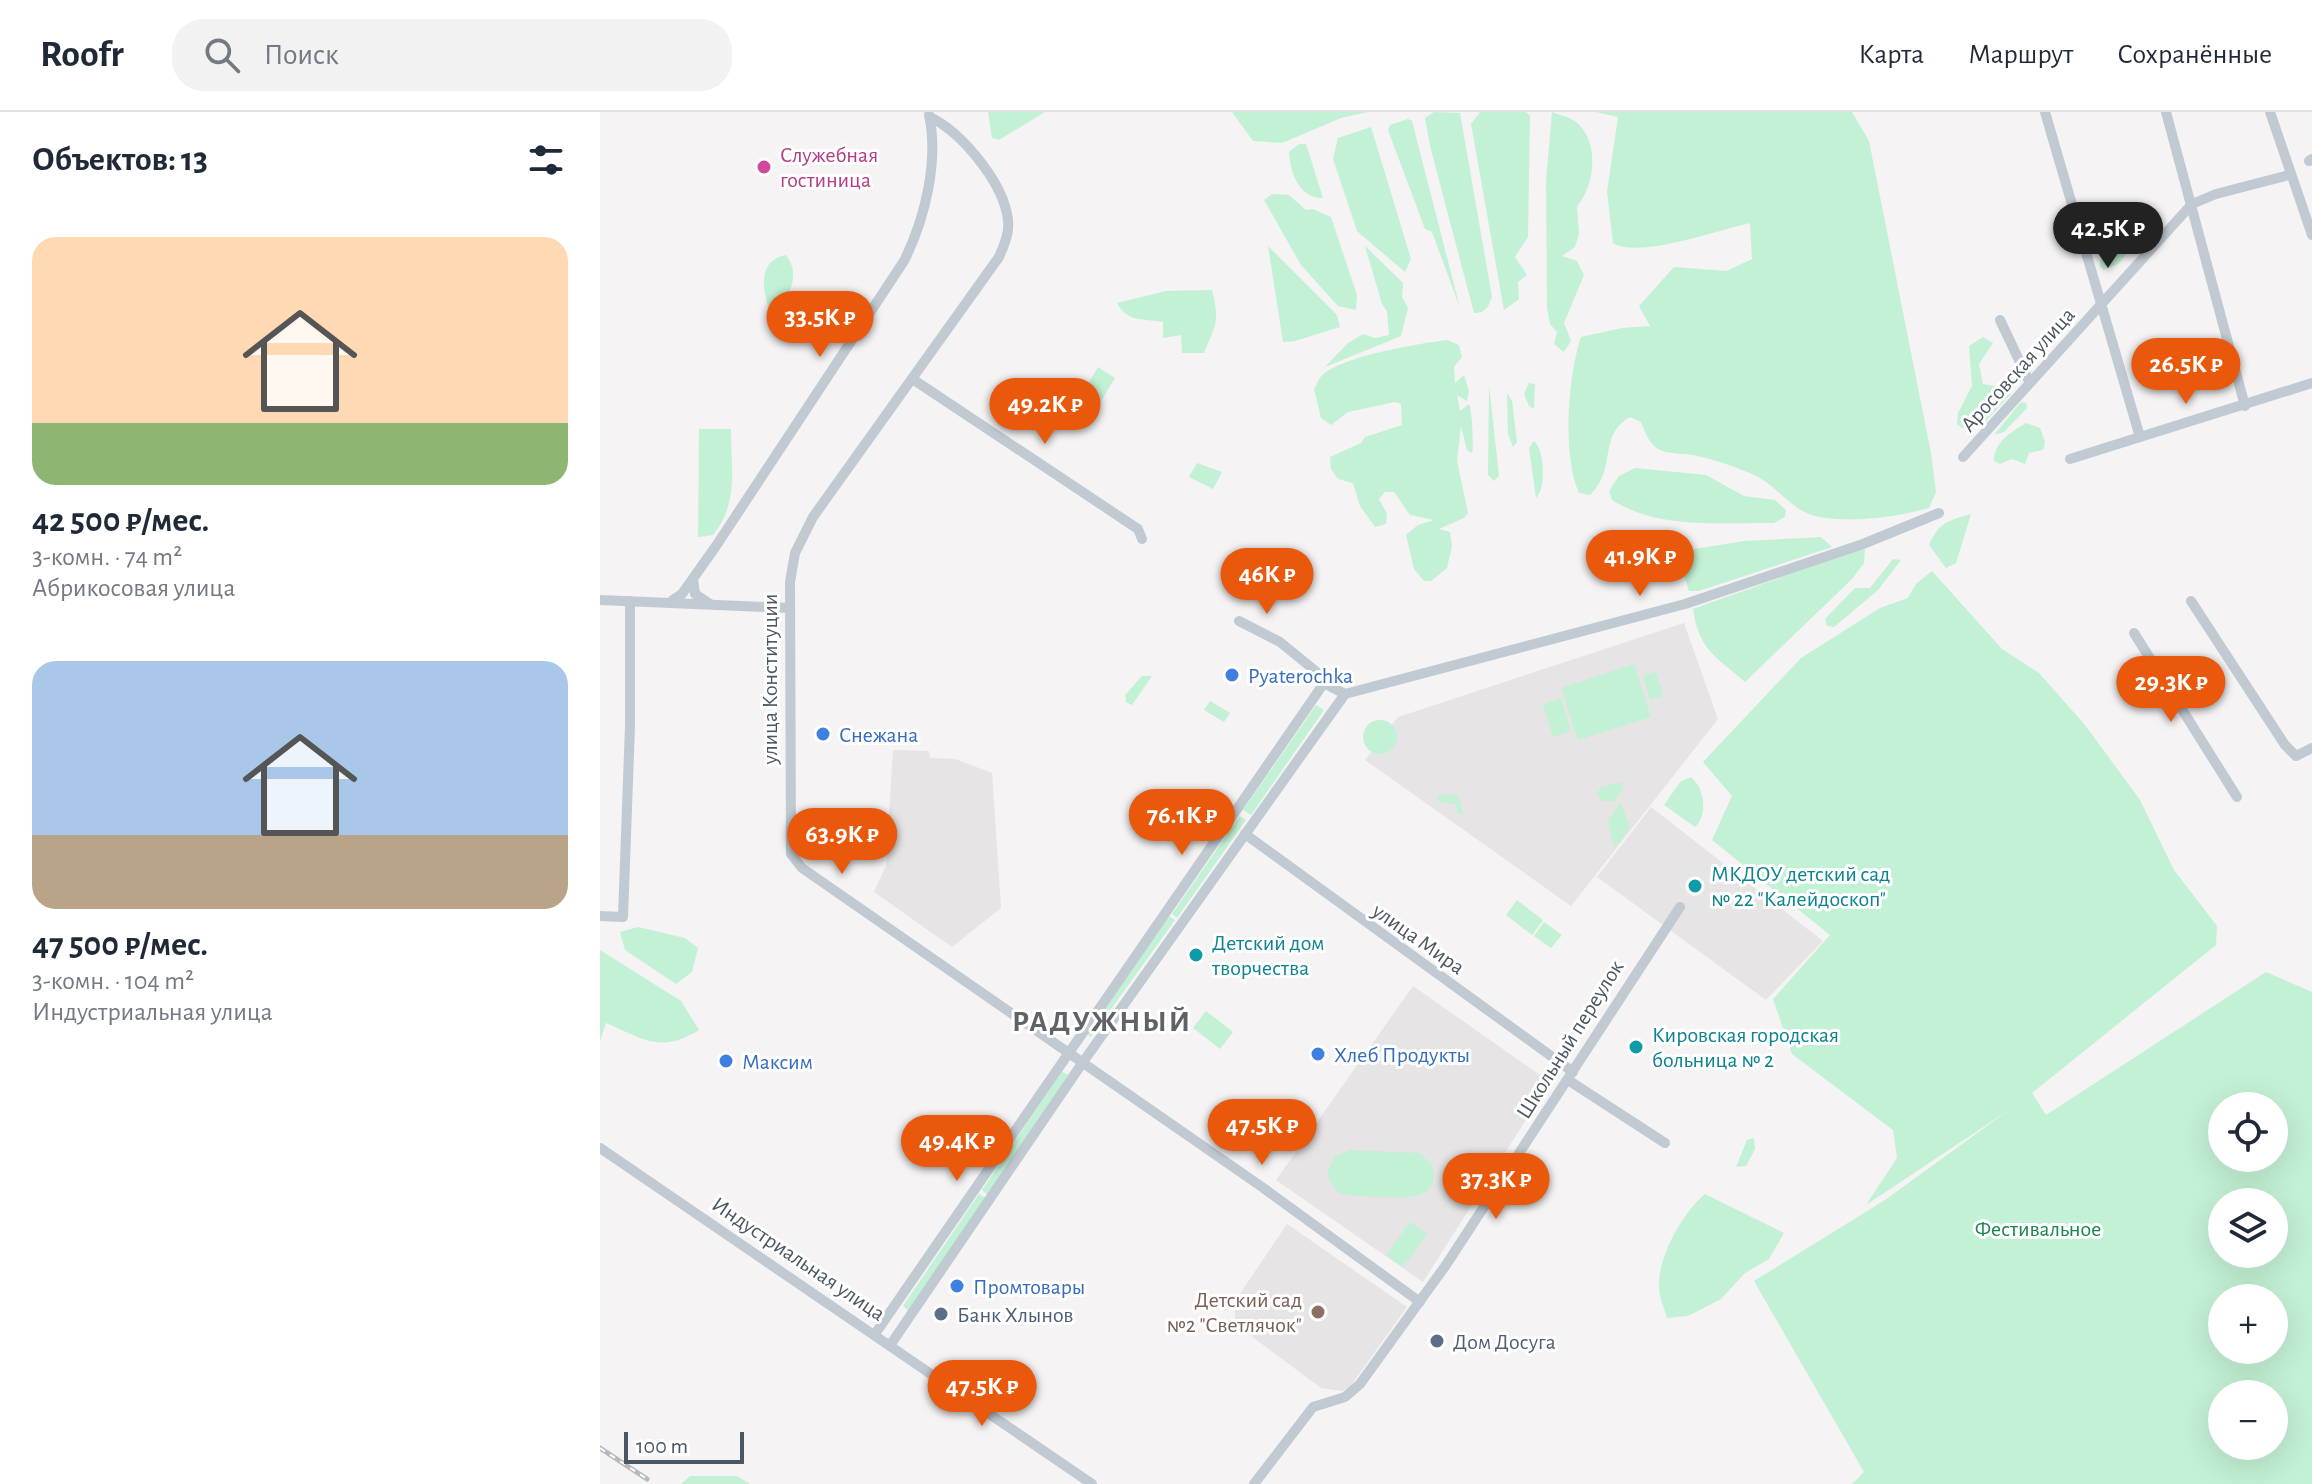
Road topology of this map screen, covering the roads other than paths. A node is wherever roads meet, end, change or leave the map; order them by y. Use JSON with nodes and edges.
{"nodes":[{"id":1,"x":2045,"y":112,"type":"edge"},
{"id":2,"x":2166,"y":112,"type":"edge"},
{"id":3,"x":2270,"y":112,"type":"edge"},
{"id":4,"x":929,"y":114,"type":"edge"},
{"id":5,"x":2289,"y":175,"type":"junction"},
{"id":6,"x":2192,"y":204,"type":"junction"},
{"id":7,"x":2312,"y":235,"type":"edge"},
{"id":8,"x":2101,"y":307,"type":"junction"},
{"id":9,"x":2000,"y":320,"type":"dead end"},
{"id":10,"x":914,"y":380,"type":"junction"},
{"id":11,"x":2029,"y":381,"type":"junction"},
{"id":12,"x":2312,"y":383,"type":"edge"},
{"id":13,"x":2245,"y":406,"type":"junction"},
{"id":14,"x":2140,"y":437,"type":"junction"},
{"id":15,"x":1963,"y":457,"type":"dead end"},
{"id":16,"x":2070,"y":459,"type":"dead end"},
{"id":17,"x":1939,"y":513,"type":"dead end"},
{"id":18,"x":1142,"y":539,"type":"dead end"},
{"id":19,"x":693,"y":579,"type":"junction"},
{"id":20,"x":600,"y":600,"type":"edge"},
{"id":21,"x":673,"y":600,"type":"junction"},
{"id":22,"x":630,"y":601,"type":"junction"},
{"id":23,"x":2191,"y":601,"type":"dead end"},
{"id":24,"x":716,"y":606,"type":"junction"},
{"id":25,"x":790,"y":608,"type":"junction"},
{"id":26,"x":1239,"y":621,"type":"dead end"},
{"id":27,"x":2134,"y":633,"type":"dead end"},
{"id":28,"x":1329,"y":682,"type":"junction"},
{"id":29,"x":1345,"y":694,"type":"junction"},
{"id":30,"x":2308,"y":750,"type":"edge"},
{"id":31,"x":2237,"y":797,"type":"dead end"},
{"id":32,"x":1245,"y":834,"type":"junction"},
{"id":33,"x":1680,"y":907,"type":"dead end"},
{"id":34,"x":600,"y":916,"type":"edge"},
{"id":35,"x":1067,"y":1052,"type":"junction"},
{"id":36,"x":1083,"y":1062,"type":"junction"},
{"id":37,"x":1570,"y":1076,"type":"junction"},
{"id":38,"x":1665,"y":1143,"type":"dead end"},
{"id":39,"x":600,"y":1148,"type":"edge"},
{"id":40,"x":1420,"y":1302,"type":"junction"},
{"id":41,"x":875,"y":1334,"type":"junction"},
{"id":42,"x":891,"y":1344,"type":"junction"},
{"id":43,"x":1092,"y":1484,"type":"edge"},
{"id":44,"x":1254,"y":1484,"type":"edge"}],
"edges":[{"from":1,"to":8,"type":"street"},
{"from":2,"to":6,"type":"street"},
{"from":3,"to":5,"type":"street"},
{"from":4,"to":10,"type":"street","name":"улица Конституции"},
{"from":4,"to":19,"type":"street"},
{"from":5,"to":6,"type":"street","name":"Аросовская улица"},
{"from":5,"to":7,"type":"street"},
{"from":6,"to":8,"type":"street","name":"Аросовская улица"},
{"from":6,"to":13,"type":"street"},
{"from":8,"to":11,"type":"street","name":"Аросовская улица"},
{"from":8,"to":14,"type":"street"},
{"from":9,"to":11,"type":"street"},
{"from":10,"to":18,"type":"street"},
{"from":10,"to":25,"type":"street","name":"улица Конституции"},
{"from":11,"to":15,"type":"street","name":"Аросовская улица"},
{"from":12,"to":13,"type":"street"},
{"from":13,"to":14,"type":"street"},
{"from":14,"to":16,"type":"street"},
{"from":17,"to":29,"type":"street"},
{"from":19,"to":21,"type":"street"},
{"from":19,"to":24,"type":"street"},
{"from":20,"to":22,"type":"street"},
{"from":21,"to":22,"type":"street"},
{"from":21,"to":24,"type":"street"},
{"from":22,"to":34,"type":"street"},
{"from":23,"to":30,"type":"street"},
{"from":24,"to":25,"type":"street"},
{"from":25,"to":35,"type":"street","name":"улица Конституции"},
{"from":26,"to":28,"type":"street"},
{"from":27,"to":31,"type":"street"},
{"from":28,"to":29,"type":"street"},
{"from":28,"to":35,"type":"street"},
{"from":29,"to":32,"type":"street"},
{"from":32,"to":36,"type":"street"},
{"from":32,"to":37,"type":"street","name":"улица Мира"},
{"from":33,"to":37,"type":"street","name":"Школьный переулок"},
{"from":35,"to":36,"type":"street","name":"улица Конституции"},
{"from":35,"to":41,"type":"street"},
{"from":36,"to":40,"type":"street","name":"улица Конституции"},
{"from":36,"to":42,"type":"street"},
{"from":37,"to":38,"type":"street","name":"улица Мира"},
{"from":37,"to":40,"type":"street","name":"Школьный переулок"},
{"from":39,"to":41,"type":"street","name":"Индустриальная улица"},
{"from":40,"to":44,"type":"street","name":"Школьный переулок"},
{"from":41,"to":42,"type":"street","name":"Индустриальная улица"},
{"from":42,"to":43,"type":"street","name":"Индустриальная улица"}]}
